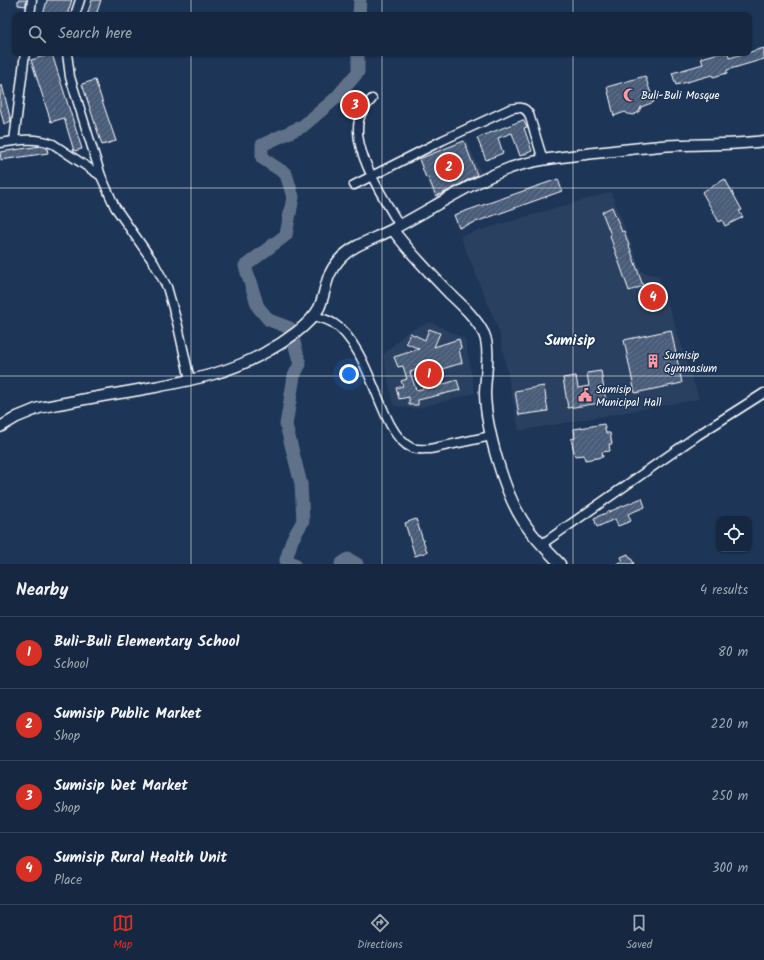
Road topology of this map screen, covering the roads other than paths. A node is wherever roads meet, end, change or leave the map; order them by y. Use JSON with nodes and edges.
{"nodes":[{"id":1,"x":32,"y":0,"type":"edge"},
{"id":2,"x":80,"y":0,"type":"edge"},
{"id":3,"x":30,"y":12,"type":"edge"},
{"id":4,"x":76,"y":12,"type":"edge"},
{"id":5,"x":25,"y":56,"type":"edge"},
{"id":6,"x":67,"y":56,"type":"edge"},
{"id":7,"x":372,"y":99,"type":"dead end"},
{"id":8,"x":14,"y":141,"type":"junction"},
{"id":9,"x":764,"y":141,"type":"edge"},
{"id":10,"x":0,"y":143,"type":"edge"},
{"id":11,"x":543,"y":160,"type":"junction"},
{"id":12,"x":101,"y":176,"type":"junction"},
{"id":13,"x":372,"y":176,"type":"junction"},
{"id":14,"x":354,"y":185,"type":"dead end"},
{"id":15,"x":396,"y":228,"type":"junction"},
{"id":16,"x":313,"y":316,"type":"junction"},
{"id":17,"x":190,"y":380,"type":"junction"},
{"id":18,"x":764,"y":393,"type":"edge"},
{"id":19,"x":0,"y":427,"type":"edge"},
{"id":20,"x":491,"y":436,"type":"junction"},
{"id":21,"x":542,"y":544,"type":"junction"},
{"id":22,"x":560,"y":564,"type":"edge"}],
"edges":[{"from":1,"to":3,"type":"street"},
{"from":2,"to":4,"type":"street"},
{"from":5,"to":8,"type":"street"},
{"from":6,"to":12,"type":"street"},
{"from":7,"to":13,"type":"street"},
{"from":8,"to":10,"type":"street"},
{"from":8,"to":12,"type":"street"},
{"from":9,"to":11,"type":"street"},
{"from":11,"to":13,"type":"street"},
{"from":11,"to":15,"type":"street"},
{"from":12,"to":17,"type":"street"},
{"from":13,"to":14,"type":"street"},
{"from":13,"to":15,"type":"street"},
{"from":15,"to":16,"type":"street"},
{"from":15,"to":20,"type":"street"},
{"from":16,"to":17,"type":"street"},
{"from":16,"to":20,"type":"street"},
{"from":17,"to":19,"type":"street"},
{"from":18,"to":21,"type":"street"},
{"from":20,"to":21,"type":"street"},
{"from":21,"to":22,"type":"street"}]}
